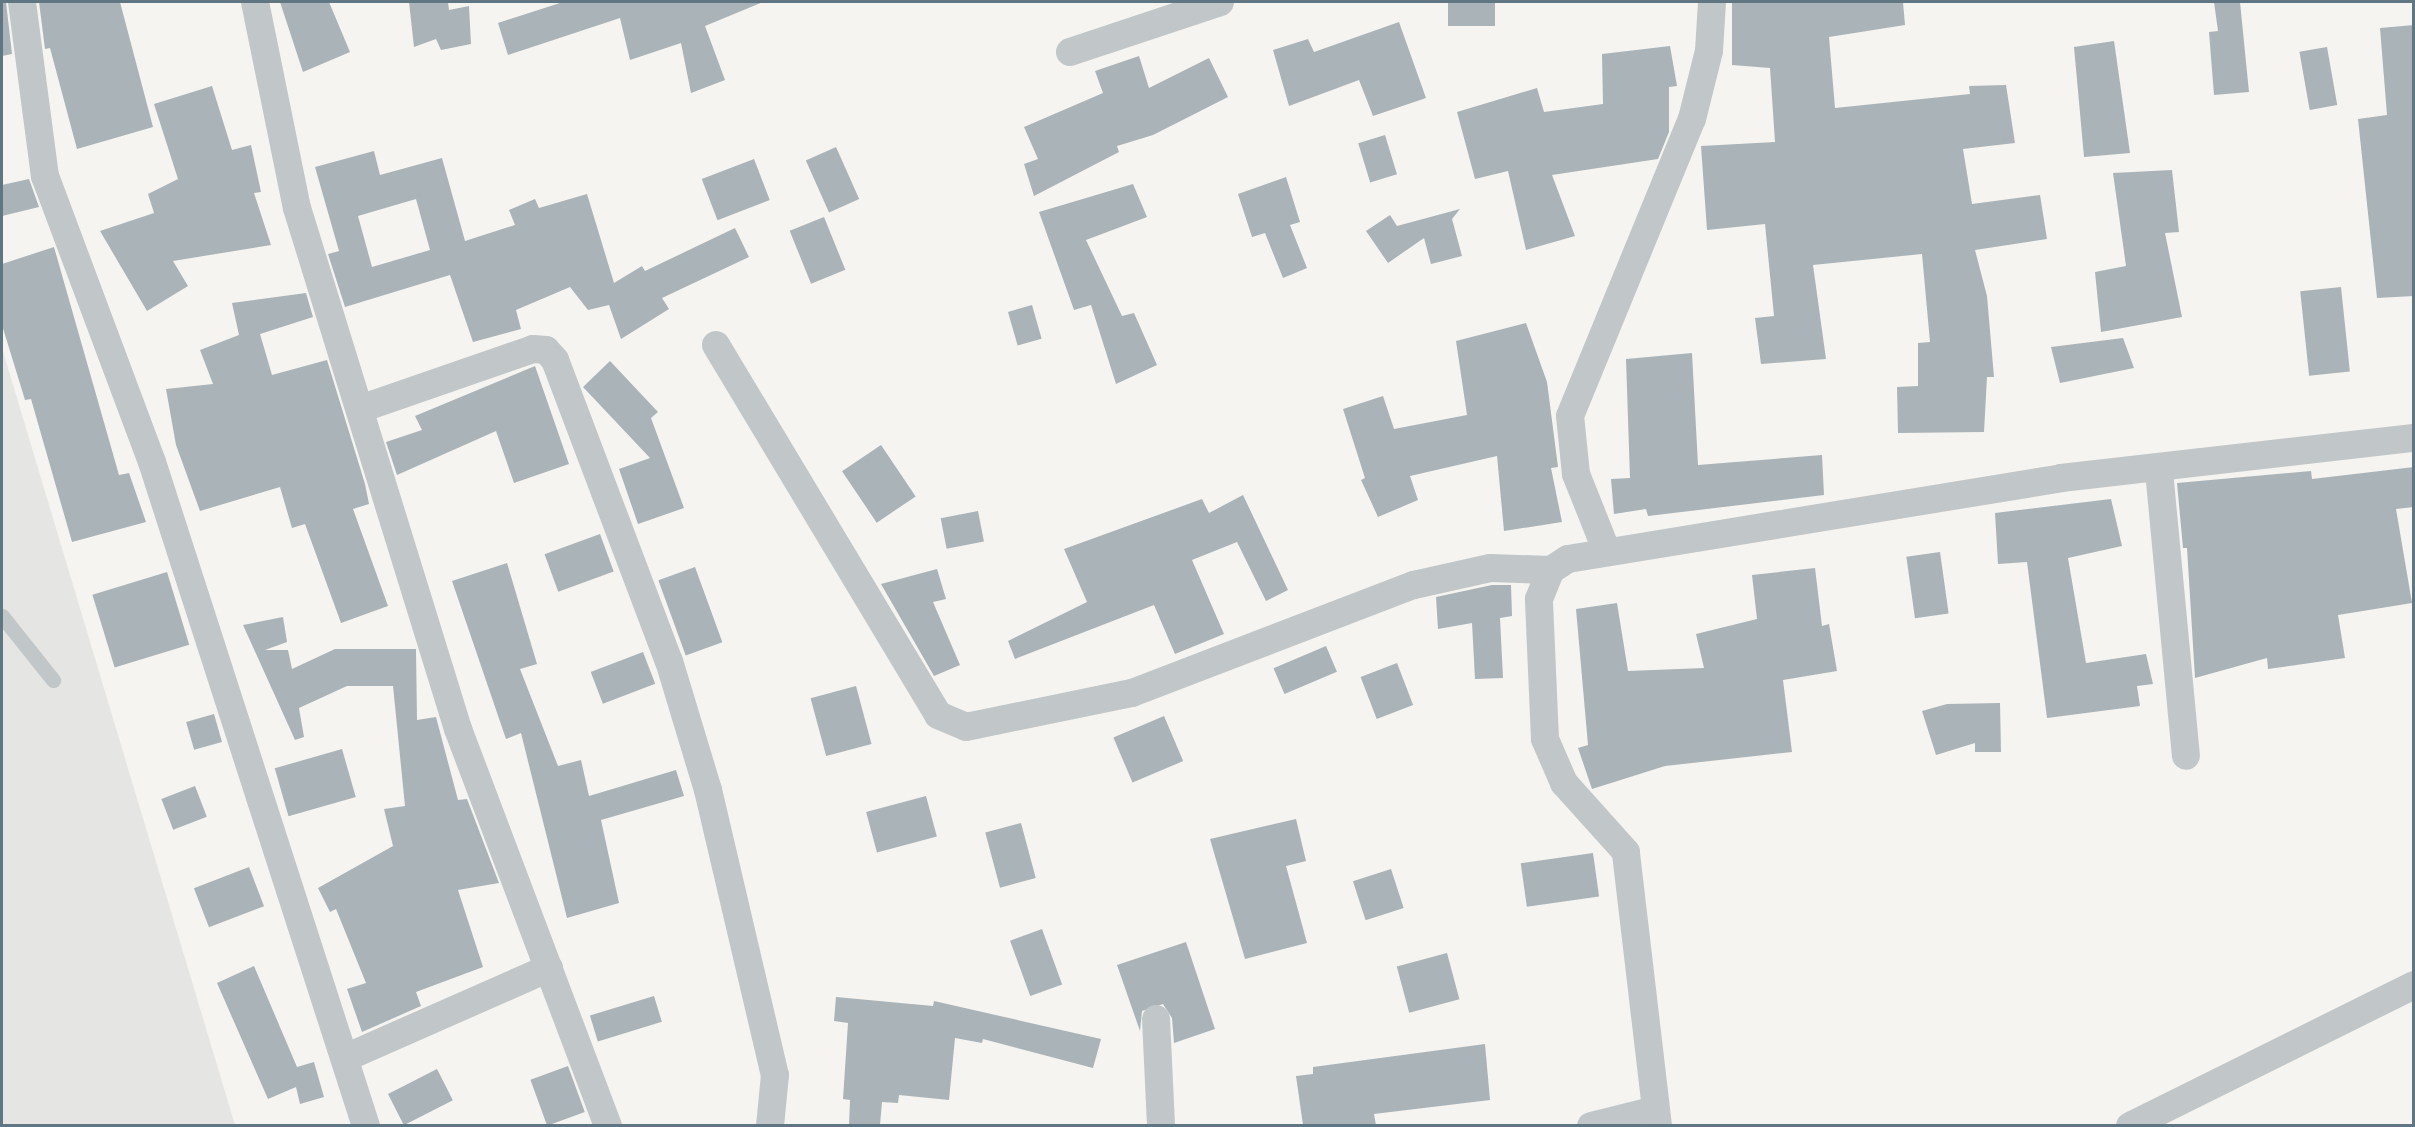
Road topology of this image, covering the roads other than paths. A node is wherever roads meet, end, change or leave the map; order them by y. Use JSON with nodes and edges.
{"nodes":[{"id":1,"x":22,"y":2,"type":"edge"},
{"id":2,"x":255,"y":2,"type":"edge"},
{"id":3,"x":1220,"y":2,"type":"edge"},
{"id":4,"x":1712,"y":2,"type":"edge"},
{"id":5,"x":1070,"y":52,"type":"dead end"},
{"id":6,"x":716,"y":345,"type":"dead end"},
{"id":7,"x":360,"y":410,"type":"junction"},
{"id":8,"x":2414,"y":438,"type":"edge"},
{"id":9,"x":2159,"y":471,"type":"junction"},
{"id":10,"x":1607,"y":552,"type":"junction"},
{"id":11,"x":1551,"y":570,"type":"junction"},
{"id":12,"x":2,"y":616,"type":"edge"},
{"id":13,"x":53,"y":680,"type":"dead end"},
{"id":14,"x":2186,"y":756,"type":"dead end"},
{"id":15,"x":549,"y":968,"type":"junction"},
{"id":16,"x":2414,"y":985,"type":"edge"},
{"id":17,"x":1156,"y":1019,"type":"dead end"},
{"id":18,"x":345,"y":1058,"type":"junction"},
{"id":19,"x":1657,"y":1118,"type":"edge"},
{"id":20,"x":366,"y":1125,"type":"edge"},
{"id":21,"x":608,"y":1125,"type":"edge"},
{"id":22,"x":770,"y":1125,"type":"edge"},
{"id":23,"x":1161,"y":1125,"type":"edge"},
{"id":24,"x":1591,"y":1125,"type":"edge"},
{"id":25,"x":2130,"y":1125,"type":"edge"}],
"edges":[{"from":1,"to":18,"type":"street"},
{"from":2,"to":7,"type":"street"},
{"from":3,"to":5,"type":"street"},
{"from":4,"to":10,"type":"street"},
{"from":6,"to":11,"type":"street"},
{"from":7,"to":15,"type":"street"},
{"from":7,"to":22,"type":"street"},
{"from":8,"to":9,"type":"street"},
{"from":9,"to":10,"type":"street"},
{"from":9,"to":14,"type":"street"},
{"from":10,"to":11,"type":"street"},
{"from":11,"to":19,"type":"street"},
{"from":12,"to":13,"type":"lane"},
{"from":15,"to":18,"type":"street"},
{"from":15,"to":21,"type":"street"},
{"from":16,"to":25,"type":"street"},
{"from":17,"to":23,"type":"street"},
{"from":18,"to":20,"type":"street"},
{"from":19,"to":24,"type":"street"}]}
